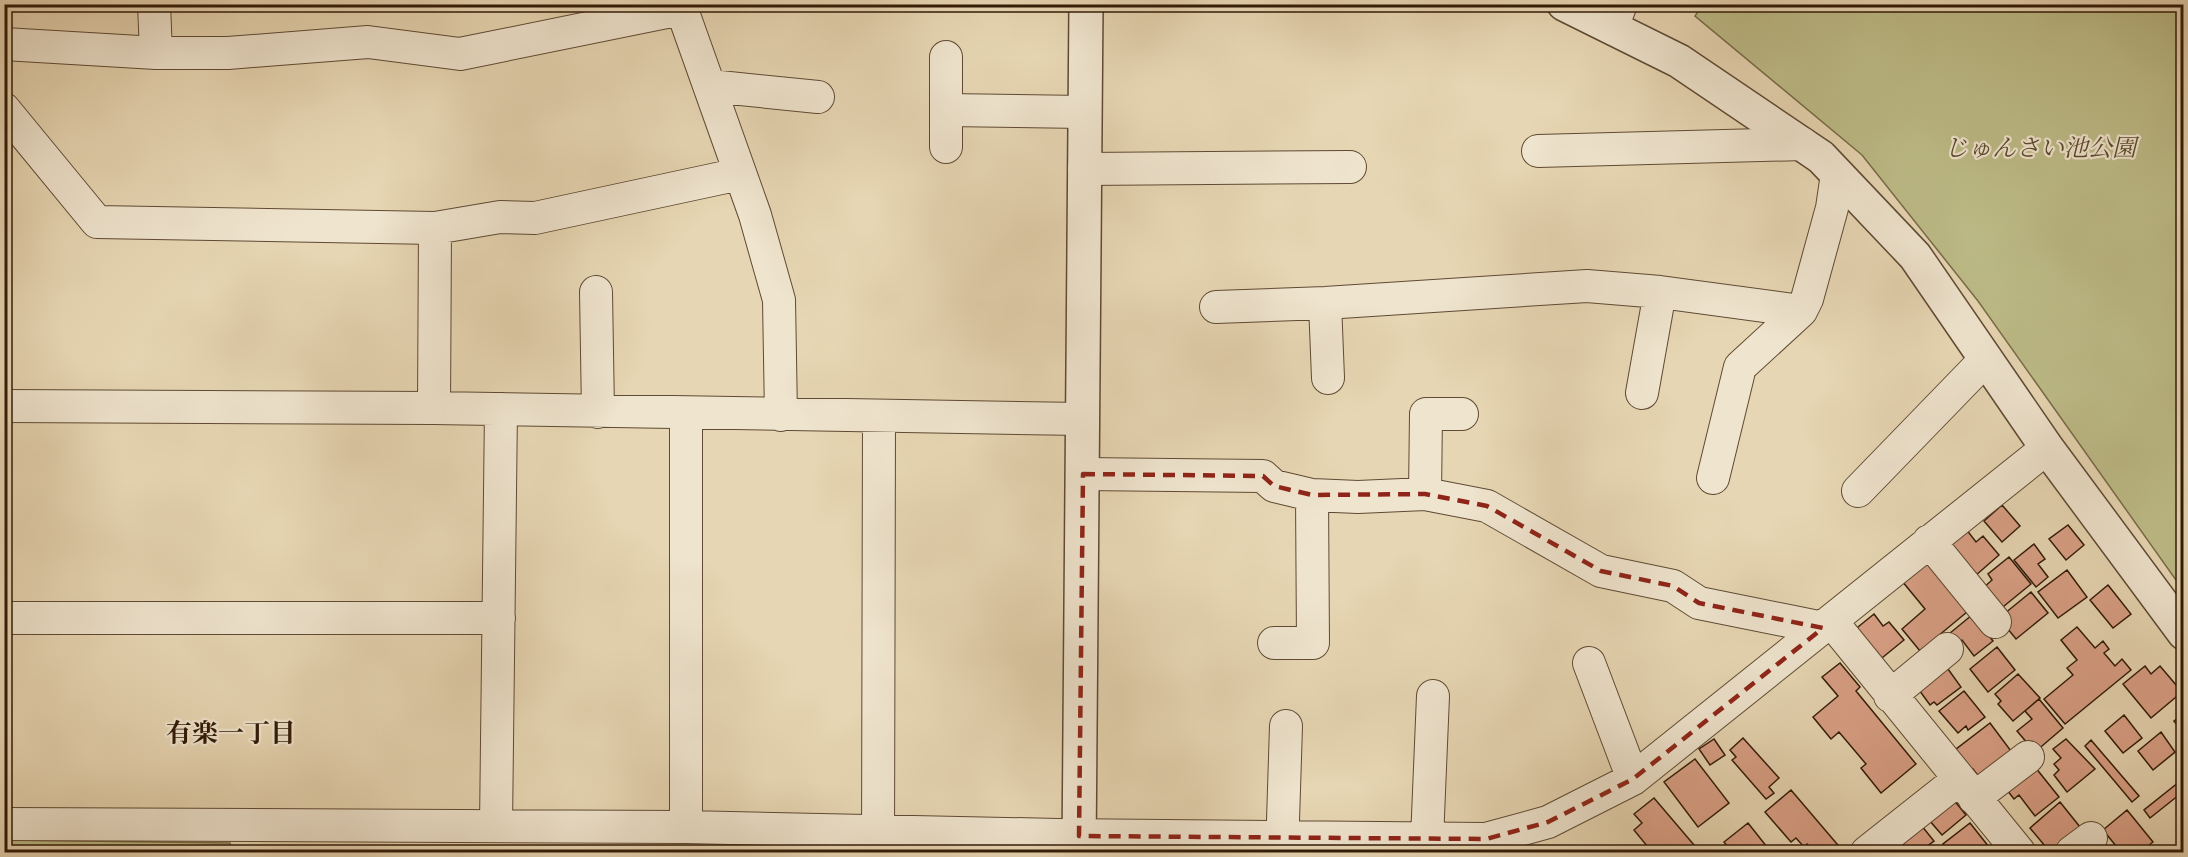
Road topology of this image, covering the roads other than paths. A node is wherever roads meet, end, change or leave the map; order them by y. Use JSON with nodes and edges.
{"nodes":[{"id":1,"x":154,"y":4,"type":"edge"},
{"id":2,"x":1086,"y":4,"type":"edge"},
{"id":3,"x":1564,"y":4,"type":"edge"},
{"id":4,"x":680,"y":7,"type":"edge"},
{"id":5,"x":612,"y":15,"type":"edge"},
{"id":6,"x":1616,"y":16,"type":"edge"},
{"id":7,"x":4,"y":44,"type":"edge"},
{"id":8,"x":156,"y":53,"type":"junction"},
{"id":9,"x":946,"y":57,"type":"dead end"},
{"id":10,"x":710,"y":86,"type":"junction"},
{"id":11,"x":818,"y":97,"type":"dead end"},
{"id":12,"x":4,"y":109,"type":"edge"},
{"id":13,"x":946,"y":110,"type":"junction"},
{"id":14,"x":1084,"y":112,"type":"junction"},
{"id":15,"x":1803,"y":144,"type":"junction"},
{"id":16,"x":946,"y":147,"type":"dead end"},
{"id":17,"x":1538,"y":151,"type":"dead end"},
{"id":18,"x":1350,"y":167,"type":"dead end"},
{"id":19,"x":1084,"y":169,"type":"junction"},
{"id":20,"x":740,"y":174,"type":"junction"},
{"id":21,"x":1837,"y":174,"type":"junction"},
{"id":22,"x":435,"y":228,"type":"junction"},
{"id":23,"x":596,"y":292,"type":"dead end"},
{"id":24,"x":1660,"y":292,"type":"junction"},
{"id":25,"x":1325,"y":303,"type":"junction"},
{"id":26,"x":1216,"y":307,"type":"dead end"},
{"id":27,"x":1801,"y":311,"type":"junction"},
{"id":28,"x":1986,"y":359,"type":"junction"},
{"id":29,"x":1328,"y":378,"type":"dead end"},
{"id":30,"x":1642,"y":393,"type":"dead end"},
{"id":31,"x":4,"y":406,"type":"edge"},
{"id":32,"x":434,"y":408,"type":"junction"},
{"id":33,"x":501,"y":409,"type":"junction"},
{"id":34,"x":598,"y":412,"type":"junction"},
{"id":35,"x":686,"y":414,"type":"junction"},
{"id":36,"x":1462,"y":414,"type":"dead end"},
{"id":37,"x":781,"y":415,"type":"junction"},
{"id":38,"x":879,"y":417,"type":"junction"},
{"id":39,"x":1082,"y":418,"type":"junction"},
{"id":40,"x":2047,"y":448,"type":"junction"},
{"id":41,"x":1083,"y":474,"type":"junction"},
{"id":42,"x":1713,"y":478,"type":"dead end"},
{"id":43,"x":1858,"y":491,"type":"dead end"},
{"id":44,"x":1425,"y":494,"type":"junction"},
{"id":45,"x":1312,"y":495,"type":"junction"},
{"id":46,"x":1929,"y":541,"type":"junction"},
{"id":47,"x":4,"y":618,"type":"edge"},
{"id":48,"x":499,"y":618,"type":"junction"},
{"id":49,"x":1995,"y":622,"type":"dead end"},
{"id":50,"x":1827,"y":625,"type":"junction"},
{"id":51,"x":2184,"y":633,"type":"edge"},
{"id":52,"x":1274,"y":643,"type":"dead end"},
{"id":53,"x":1947,"y":649,"type":"dead end"},
{"id":54,"x":1589,"y":663,"type":"dead end"},
{"id":55,"x":1433,"y":696,"type":"dead end"},
{"id":56,"x":1890,"y":696,"type":"junction"},
{"id":57,"x":1286,"y":726,"type":"dead end"},
{"id":58,"x":2028,"y":757,"type":"dead end"},
{"id":59,"x":1633,"y":779,"type":"junction"},
{"id":60,"x":1966,"y":789,"type":"junction"},
{"id":61,"x":4,"y":824,"type":"edge"},
{"id":62,"x":496,"y":826,"type":"junction"},
{"id":63,"x":686,"y":827,"type":"junction"},
{"id":64,"x":644,"y":840,"type":"edge"},
{"id":65,"x":1427,"y":840,"type":"junction"},
{"id":66,"x":878,"y":842,"type":"edge"},
{"id":67,"x":1079,"y":844,"type":"edge"},
{"id":68,"x":1282,"y":844,"type":"edge"},
{"id":69,"x":1488,"y":846,"type":"edge"},
{"id":70,"x":1867,"y":852,"type":"edge"},
{"id":71,"x":2019,"y":852,"type":"edge"}],
"edges":[{"from":1,"to":8,"type":"street"},
{"from":2,"to":14,"type":"street"},
{"from":3,"to":6,"type":"street"},
{"from":4,"to":5,"type":"street"},
{"from":4,"to":10,"type":"street"},
{"from":5,"to":8,"type":"street"},
{"from":6,"to":15,"type":"street"},
{"from":7,"to":8,"type":"street"},
{"from":9,"to":13,"type":"street"},
{"from":10,"to":11,"type":"street"},
{"from":10,"to":20,"type":"street"},
{"from":12,"to":22,"type":"street"},
{"from":13,"to":14,"type":"street"},
{"from":13,"to":16,"type":"street"},
{"from":14,"to":19,"type":"street"},
{"from":15,"to":17,"type":"street"},
{"from":15,"to":21,"type":"street"},
{"from":18,"to":19,"type":"street"},
{"from":19,"to":39,"type":"street"},
{"from":20,"to":22,"type":"street"},
{"from":20,"to":37,"type":"street"},
{"from":21,"to":27,"type":"street"},
{"from":21,"to":28,"type":"street"},
{"from":22,"to":32,"type":"street"},
{"from":23,"to":34,"type":"street"},
{"from":24,"to":25,"type":"street"},
{"from":24,"to":27,"type":"street"},
{"from":24,"to":30,"type":"street"},
{"from":25,"to":26,"type":"street"},
{"from":25,"to":29,"type":"street"},
{"from":27,"to":42,"type":"street"},
{"from":28,"to":40,"type":"street"},
{"from":28,"to":43,"type":"street"},
{"from":31,"to":32,"type":"street"},
{"from":32,"to":33,"type":"street"},
{"from":33,"to":34,"type":"street"},
{"from":33,"to":48,"type":"street"},
{"from":34,"to":35,"type":"street"},
{"from":35,"to":37,"type":"street"},
{"from":35,"to":63,"type":"street"},
{"from":36,"to":44,"type":"street"},
{"from":37,"to":38,"type":"street"},
{"from":38,"to":39,"type":"street"},
{"from":38,"to":66,"type":"street"},
{"from":39,"to":41,"type":"street"},
{"from":40,"to":46,"type":"street"},
{"from":40,"to":51,"type":"street"},
{"from":41,"to":45,"type":"street"},
{"from":41,"to":67,"type":"street"},
{"from":44,"to":45,"type":"street"},
{"from":44,"to":50,"type":"street"},
{"from":45,"to":52,"type":"street"},
{"from":46,"to":49,"type":"street"},
{"from":46,"to":50,"type":"street"},
{"from":47,"to":48,"type":"street"},
{"from":48,"to":62,"type":"street"},
{"from":50,"to":56,"type":"street"},
{"from":50,"to":59,"type":"street"},
{"from":53,"to":56,"type":"street"},
{"from":54,"to":59,"type":"street"},
{"from":55,"to":65,"type":"street"},
{"from":56,"to":60,"type":"street"},
{"from":57,"to":68,"type":"street"},
{"from":58,"to":60,"type":"street"},
{"from":59,"to":69,"type":"street"},
{"from":60,"to":70,"type":"street"},
{"from":60,"to":71,"type":"street"},
{"from":61,"to":62,"type":"street"},
{"from":62,"to":64,"type":"street"},
{"from":63,"to":64,"type":"street"},
{"from":63,"to":66,"type":"street"},
{"from":65,"to":68,"type":"street"},
{"from":65,"to":69,"type":"street"},
{"from":66,"to":67,"type":"street"},
{"from":67,"to":68,"type":"street"}]}
